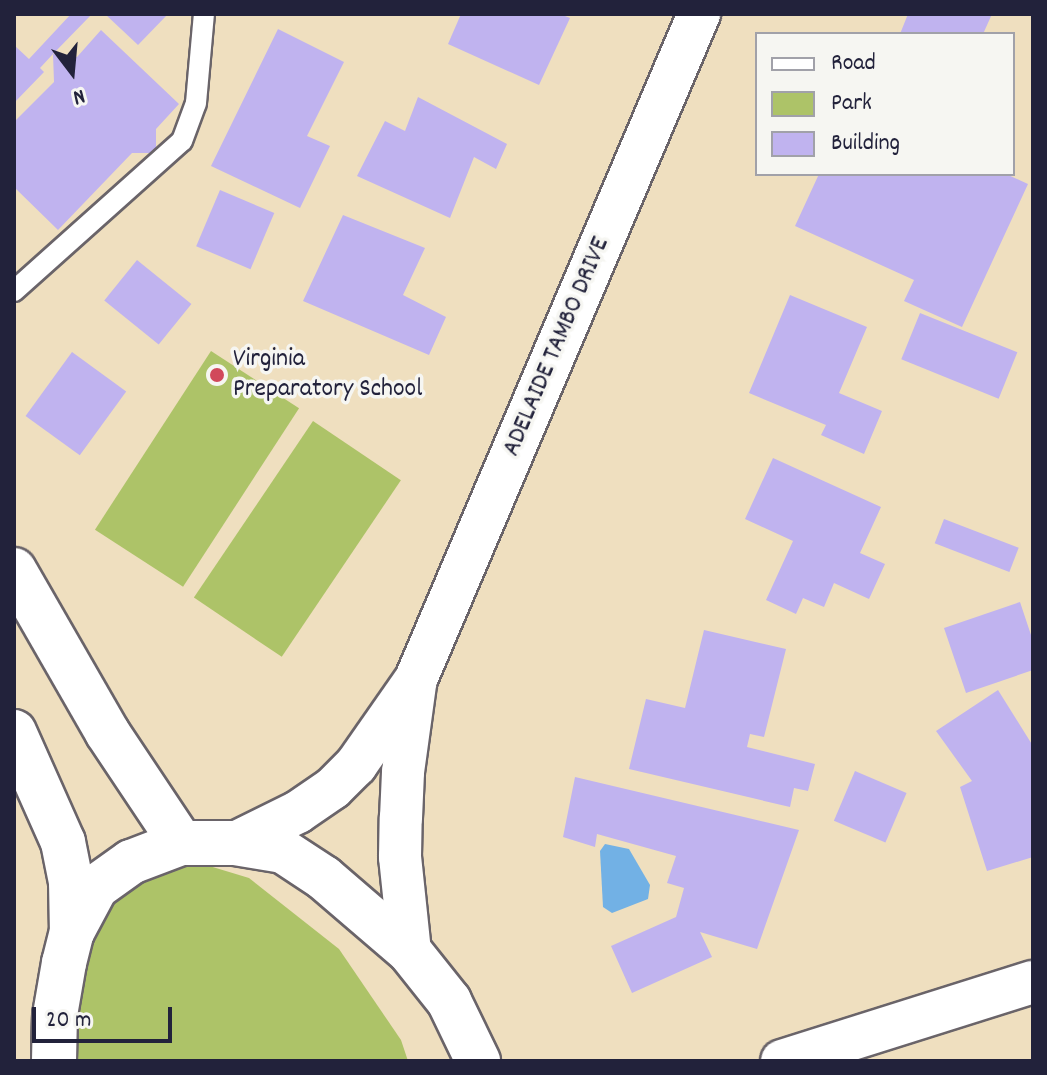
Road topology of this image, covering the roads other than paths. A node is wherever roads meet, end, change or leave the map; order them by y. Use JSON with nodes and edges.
{"nodes":[{"id":1,"x":204,"y":14,"type":"edge"},
{"id":2,"x":699,"y":14,"type":"edge"},
{"id":3,"x":17,"y":284,"type":"edge"},
{"id":4,"x":14,"y":570,"type":"edge"},
{"id":5,"x":416,"y":679,"type":"junction"},
{"id":6,"x":14,"y":732,"type":"edge"},
{"id":7,"x":181,"y":843,"type":"junction"},
{"id":8,"x":235,"y":843,"type":"junction"},
{"id":9,"x":72,"y":932,"type":"junction"},
{"id":10,"x":410,"y":952,"type":"junction"},
{"id":11,"x":1033,"y":982,"type":"edge"},
{"id":12,"x":49,"y":1059,"type":"edge"},
{"id":13,"x":478,"y":1061,"type":"edge"},
{"id":14,"x":782,"y":1061,"type":"edge"}],
"edges":[{"from":1,"to":3,"type":"lane"},
{"from":2,"to":5,"type":"street","name":"ADELAIDE TAMBO DRIVE"},
{"from":4,"to":7,"type":"street"},
{"from":5,"to":8,"type":"street","name":"ADELAIDE TAMBO DRIVE"},
{"from":5,"to":10,"type":"street","name":"ADELAIDE TAMBO DRIVE"},
{"from":6,"to":9,"type":"street"},
{"from":7,"to":8,"type":"street"},
{"from":7,"to":9,"type":"street"},
{"from":8,"to":10,"type":"street"},
{"from":9,"to":12,"type":"street"},
{"from":10,"to":13,"type":"street"},
{"from":11,"to":14,"type":"street"}]}
